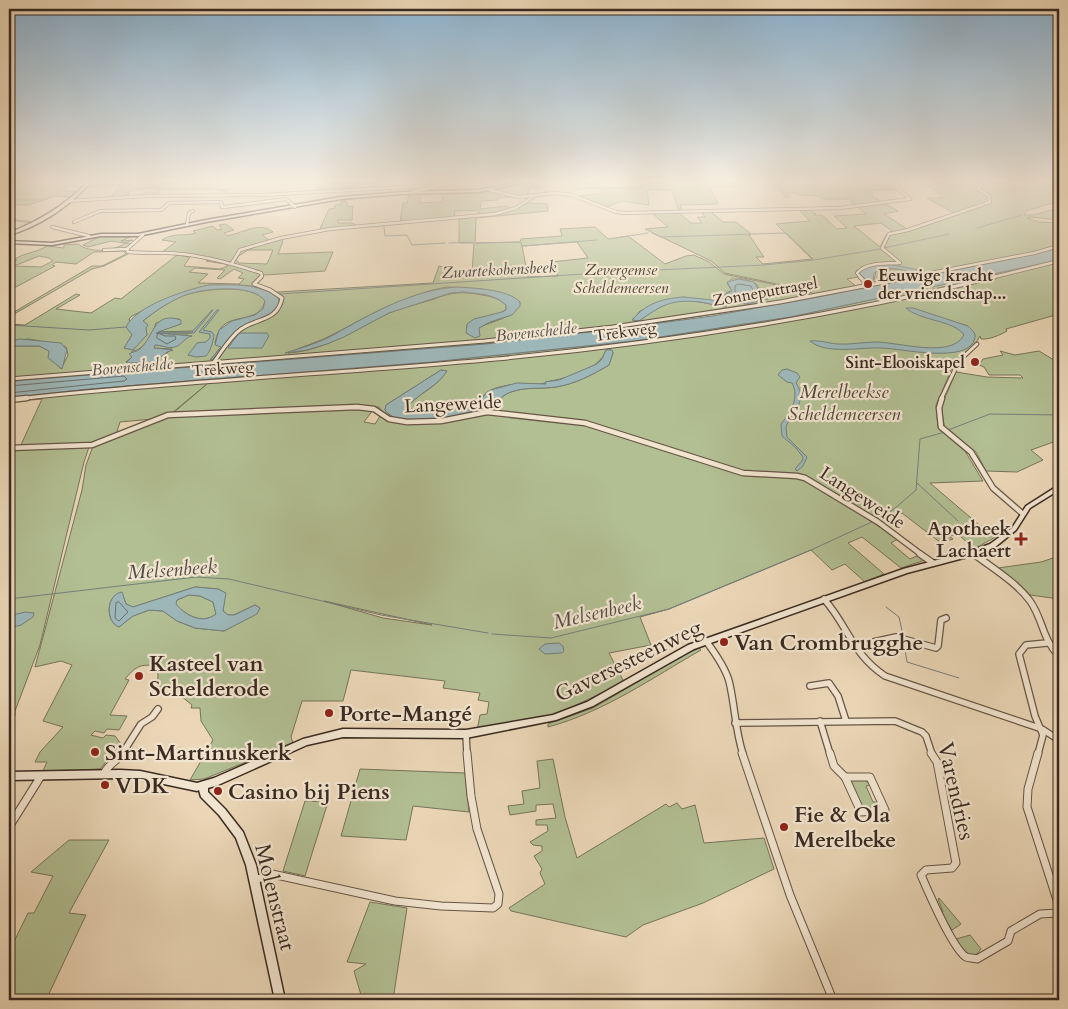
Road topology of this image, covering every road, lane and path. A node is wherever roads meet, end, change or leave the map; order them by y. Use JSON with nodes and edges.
{"nodes":[{"id":1,"x":65,"y":230,"type":"edge"},
{"id":2,"x":165,"y":230,"type":"edge"},
{"id":3,"x":323,"y":230,"type":"edge"},
{"id":4,"x":908,"y":230,"type":"edge"},
{"id":5,"x":143,"y":235,"type":"junction"},
{"id":6,"x":89,"y":236,"type":"junction"},
{"id":7,"x":9,"y":243,"type":"edge"},
{"id":8,"x":1059,"y":246,"type":"edge"},
{"id":9,"x":127,"y":248,"type":"junction"},
{"id":10,"x":104,"y":250,"type":"dead end"},
{"id":11,"x":1059,"y":261,"type":"edge"},
{"id":12,"x":232,"y":263,"type":"junction"},
{"id":13,"x":864,"y":284,"type":"dead end"},
{"id":14,"x":472,"y":342,"type":"joint"},
{"id":15,"x":978,"y":344,"type":"dead end"},
{"id":16,"x":214,"y":362,"type":"junction"},
{"id":17,"x":9,"y":379,"type":"edge"},
{"id":18,"x":9,"y":400,"type":"edge"},
{"id":19,"x":9,"y":448,"type":"edge"},
{"id":20,"x":1059,"y":488,"type":"edge"},
{"id":21,"x":1024,"y":514,"type":"junction"},
{"id":22,"x":973,"y":553,"type":"junction"},
{"id":23,"x":933,"y":563,"type":"junction"},
{"id":24,"x":824,"y":599,"type":"junction"},
{"id":25,"x":946,"y":618,"type":"dead end"},
{"id":26,"x":706,"y":641,"type":"junction"},
{"id":27,"x":1047,"y":644,"type":"junction"},
{"id":28,"x":855,"y":646,"type":"junction"},
{"id":29,"x":1059,"y":656,"type":"edge"},
{"id":30,"x":810,"y":686,"type":"dead end"},
{"id":31,"x":158,"y":709,"type":"dead end"},
{"id":32,"x":820,"y":721,"type":"junction"},
{"id":33,"x":846,"y":721,"type":"junction"},
{"id":34,"x":735,"y":723,"type":"junction"},
{"id":35,"x":1042,"y":729,"type":"junction"},
{"id":36,"x":466,"y":734,"type":"junction"},
{"id":37,"x":1059,"y":740,"type":"edge"},
{"id":38,"x":104,"y":774,"type":"junction"},
{"id":39,"x":9,"y":776,"type":"edge"},
{"id":40,"x":41,"y":776,"type":"junction"},
{"id":41,"x":845,"y":777,"type":"junction"},
{"id":42,"x":203,"y":786,"type":"junction"},
{"id":43,"x":9,"y":827,"type":"edge"},
{"id":44,"x":254,"y":880,"type":"junction"},
{"id":45,"x":1059,"y":906,"type":"edge"},
{"id":46,"x":1059,"y":913,"type":"edge"},
{"id":47,"x":280,"y":1000,"type":"edge"},
{"id":48,"x":833,"y":1000,"type":"edge"}],
"edges":[{"from":1,"to":6,"type":"street"},
{"from":2,"to":5,"type":"street"},
{"from":3,"to":12,"type":"street"},
{"from":4,"to":13,"type":"street"},
{"from":5,"to":6,"type":"street"},
{"from":5,"to":9,"type":"street"},
{"from":6,"to":7,"type":"street"},
{"from":8,"to":14,"type":"street","name":"Zonneputtragel"},
{"from":9,"to":10,"type":"street"},
{"from":9,"to":12,"type":"street"},
{"from":11,"to":18,"type":"street","name":"Trekweg"},
{"from":12,"to":16,"type":"street"},
{"from":14,"to":16,"type":"street","name":"Trekweg"},
{"from":15,"to":21,"type":"street"},
{"from":16,"to":17,"type":"street","name":"Trekweg"},
{"from":19,"to":23,"type":"street","name":"Langeweide"},
{"from":20,"to":21,"type":"street","name":"Gaversesteenweg"},
{"from":21,"to":22,"type":"street","name":"Gaversesteenweg"},
{"from":22,"to":23,"type":"street","name":"Gaversesteenweg"},
{"from":22,"to":27,"type":"street"},
{"from":23,"to":24,"type":"street","name":"Gaversesteenweg"},
{"from":24,"to":26,"type":"street","name":"Gaversesteenweg"},
{"from":24,"to":28,"type":"street"},
{"from":25,"to":28,"type":"street"},
{"from":26,"to":34,"type":"street"},
{"from":26,"to":36,"type":"street","name":"Gaversesteenweg"},
{"from":27,"to":29,"type":"street"},
{"from":27,"to":35,"type":"street"},
{"from":28,"to":35,"type":"street"},
{"from":30,"to":33,"type":"street"},
{"from":31,"to":38,"type":"street"},
{"from":32,"to":33,"type":"street","name":"Varendries"},
{"from":32,"to":34,"type":"street","name":"Varendries"},
{"from":32,"to":41,"type":"street"},
{"from":33,"to":46,"type":"street","name":"Varendries"},
{"from":34,"to":48,"type":"street"},
{"from":35,"to":37,"type":"street"},
{"from":35,"to":45,"type":"street"},
{"from":36,"to":42,"type":"street","name":"Gaversesteenweg"},
{"from":36,"to":44,"type":"street"},
{"from":38,"to":40,"type":"street","name":"Gaversesteenweg"},
{"from":38,"to":42,"type":"street","name":"Gaversesteenweg"},
{"from":39,"to":40,"type":"street","name":"Gaversesteenweg"},
{"from":40,"to":43,"type":"street"},
{"from":41,"to":41,"type":"street"},
{"from":42,"to":44,"type":"street","name":"Molenstraat"},
{"from":44,"to":47,"type":"street","name":"Molenstraat"}]}
